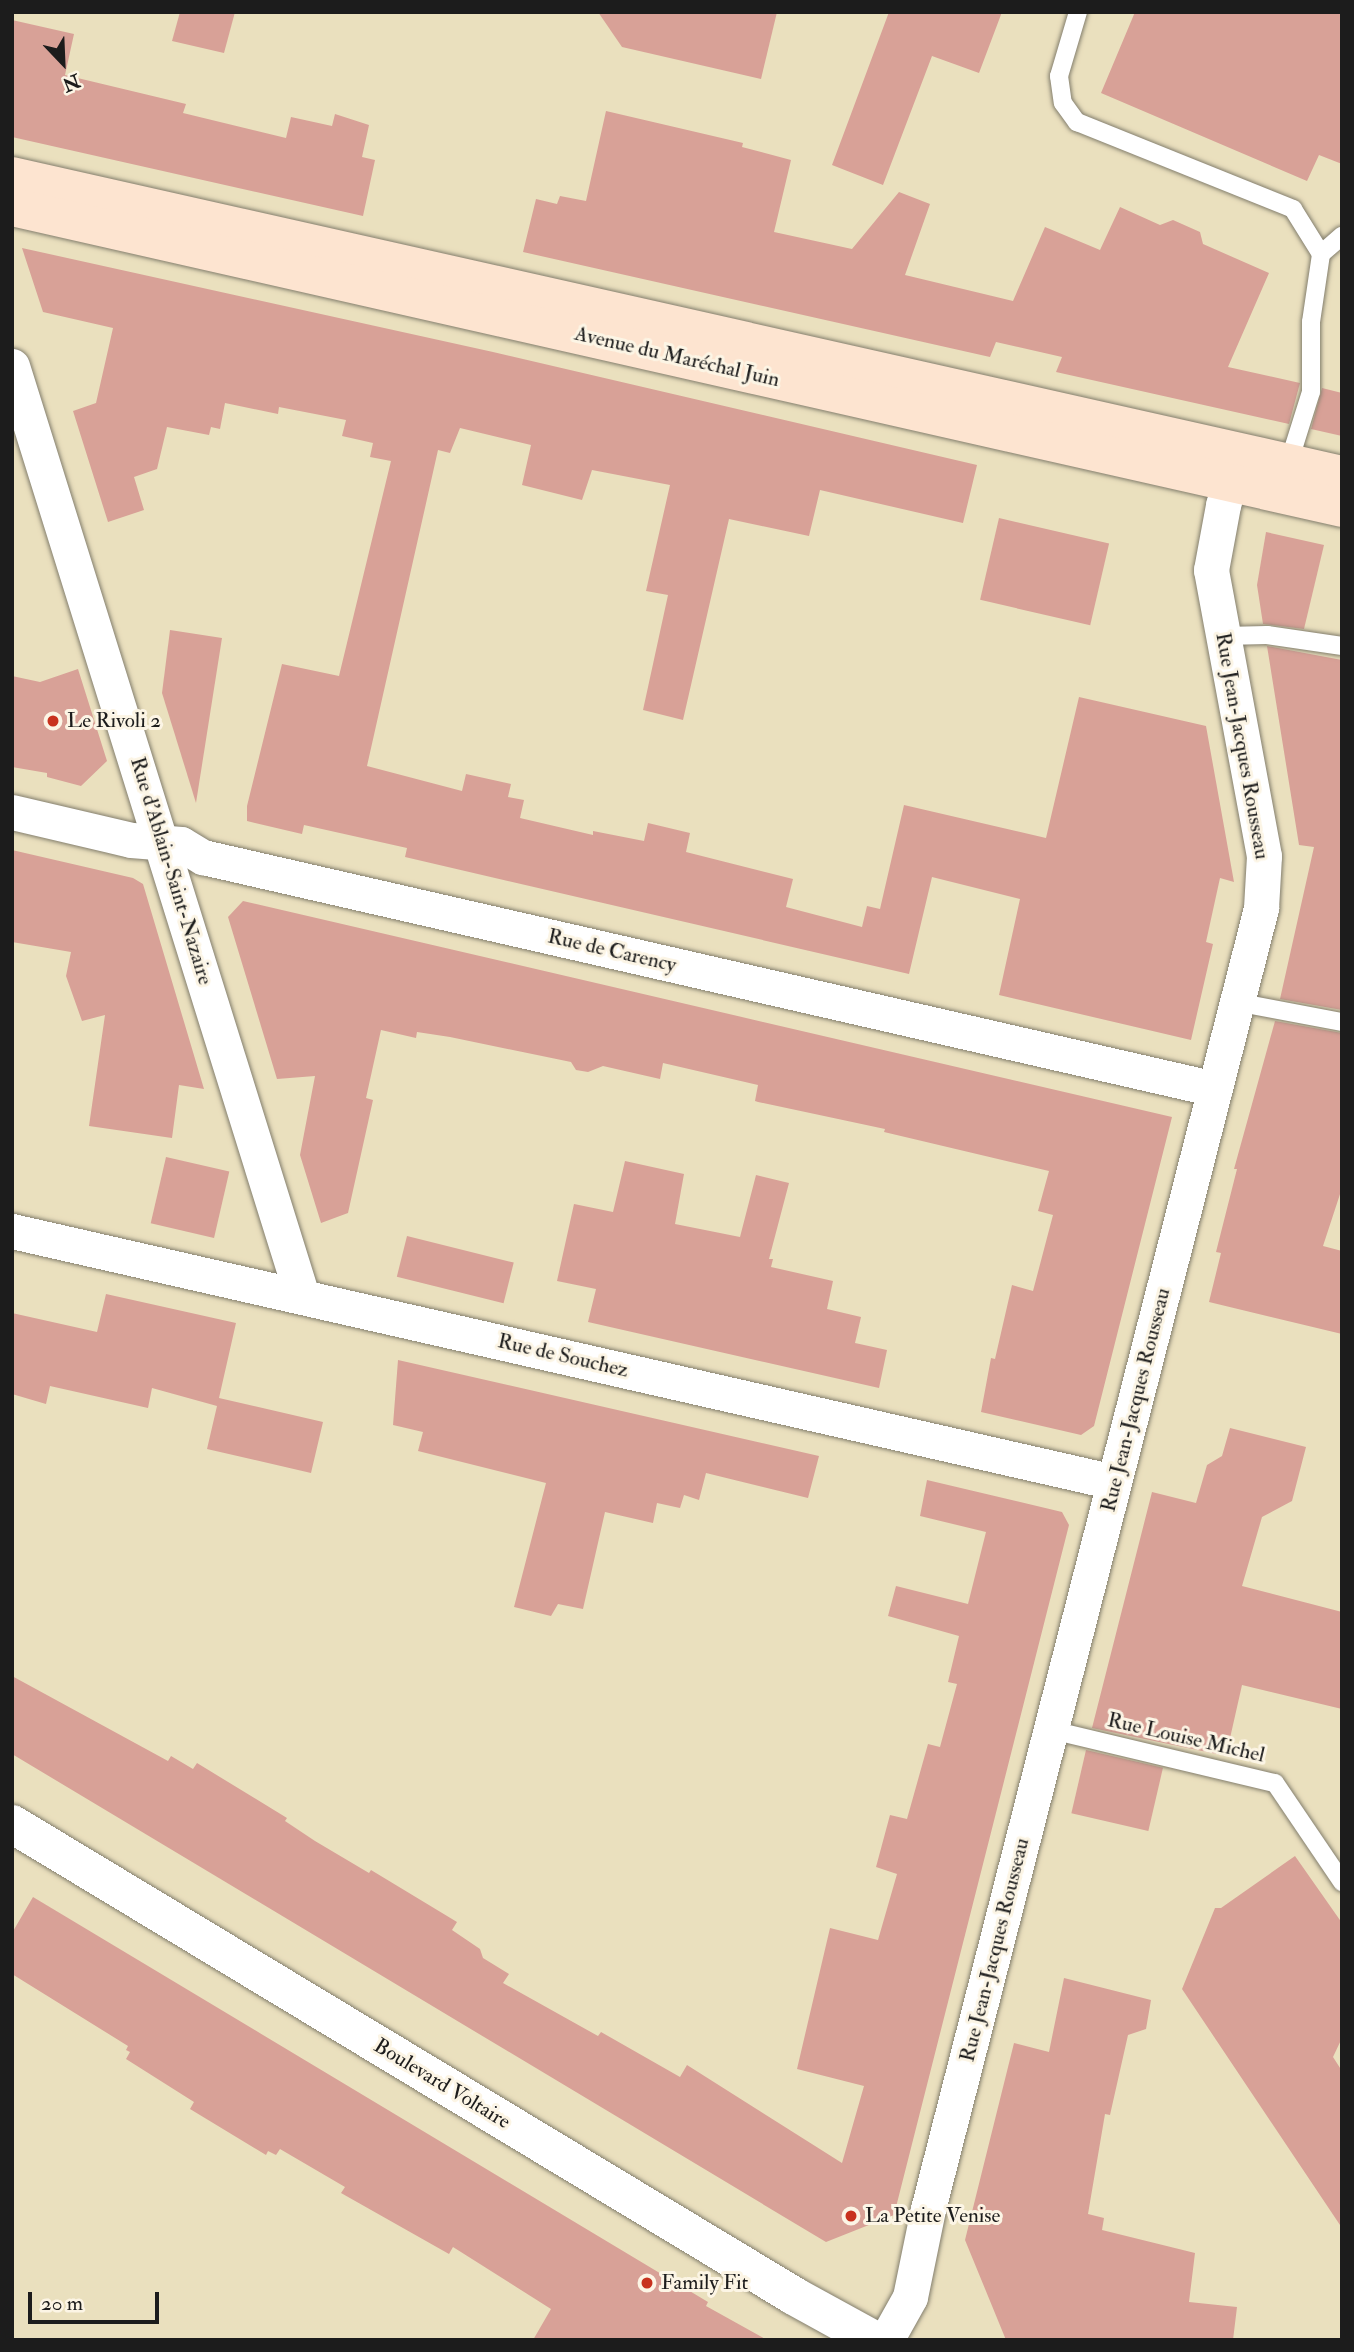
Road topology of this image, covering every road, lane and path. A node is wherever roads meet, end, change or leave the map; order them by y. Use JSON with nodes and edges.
{"nodes":[{"id":1,"x":1079,"y":12,"type":"edge"},
{"id":2,"x":12,"y":176,"type":"edge"},
{"id":3,"x":12,"y":207,"type":"edge"},
{"id":4,"x":1342,"y":236,"type":"edge"},
{"id":5,"x":1321,"y":254,"type":"junction"},
{"id":6,"x":12,"y":366,"type":"edge"},
{"id":7,"x":1289,"y":462,"type":"junction"},
{"id":8,"x":1235,"y":466,"type":"junction"},
{"id":9,"x":1342,"y":475,"type":"edge"},
{"id":10,"x":1342,"y":508,"type":"edge"},
{"id":11,"x":1224,"y":636,"type":"junction"},
{"id":12,"x":1342,"y":646,"type":"edge"},
{"id":13,"x":12,"y":812,"type":"edge"},
{"id":14,"x":162,"y":841,"type":"junction"},
{"id":15,"x":1236,"y":1002,"type":"junction"},
{"id":16,"x":1342,"y":1022,"type":"edge"},
{"id":17,"x":1215,"y":1089,"type":"junction"},
{"id":18,"x":12,"y":1231,"type":"edge"},
{"id":19,"x":302,"y":1296,"type":"junction"},
{"id":20,"x":1114,"y":1482,"type":"junction"},
{"id":21,"x":1052,"y":1730,"type":"junction"},
{"id":22,"x":12,"y":1824,"type":"edge"},
{"id":23,"x":1342,"y":1882,"type":"edge"},
{"id":24,"x":874,"y":2340,"type":"edge"},
{"id":25,"x":886,"y":2340,"type":"edge"}],
"edges":[{"from":1,"to":5,"type":"lane"},
{"from":2,"to":8,"type":"main road","name":"Avenue du Maréchal Juin"},
{"from":3,"to":8,"type":"main road","name":"Avenue du Maréchal Juin"},
{"from":4,"to":5,"type":"lane"},
{"from":5,"to":7,"type":"lane"},
{"from":6,"to":14,"type":"street","name":"Rue d'Ablain-Saint-Nazaire"},
{"from":7,"to":8,"type":"main road","name":"Avenue du Maréchal Juin"},
{"from":7,"to":9,"type":"main road","name":"Avenue du Maréchal Juin"},
{"from":8,"to":10,"type":"main road","name":"Avenue du Maréchal Juin"},
{"from":8,"to":11,"type":"street","name":"Rue Jean-Jacques Rousseau"},
{"from":11,"to":12,"type":"lane"},
{"from":11,"to":15,"type":"street","name":"Rue Jean-Jacques Rousseau"},
{"from":13,"to":14,"type":"street","name":"Rue de Carency"},
{"from":14,"to":17,"type":"street","name":"Rue de Carency"},
{"from":14,"to":19,"type":"street","name":"Rue d'Ablain-Saint-Nazaire"},
{"from":15,"to":16,"type":"lane"},
{"from":15,"to":17,"type":"street","name":"Rue Jean-Jacques Rousseau"},
{"from":17,"to":20,"type":"street","name":"Rue Jean-Jacques Rousseau"},
{"from":18,"to":19,"type":"street","name":"Rue de Souchez"},
{"from":19,"to":20,"type":"street","name":"Rue de Souchez"},
{"from":20,"to":21,"type":"street","name":"Rue Jean-Jacques Rousseau"},
{"from":21,"to":23,"type":"lane","name":"Rue Louise Michel"},
{"from":21,"to":25,"type":"street","name":"Rue Jean-Jacques Rousseau"},
{"from":22,"to":24,"type":"street","name":"Boulevard Voltaire"}]}
